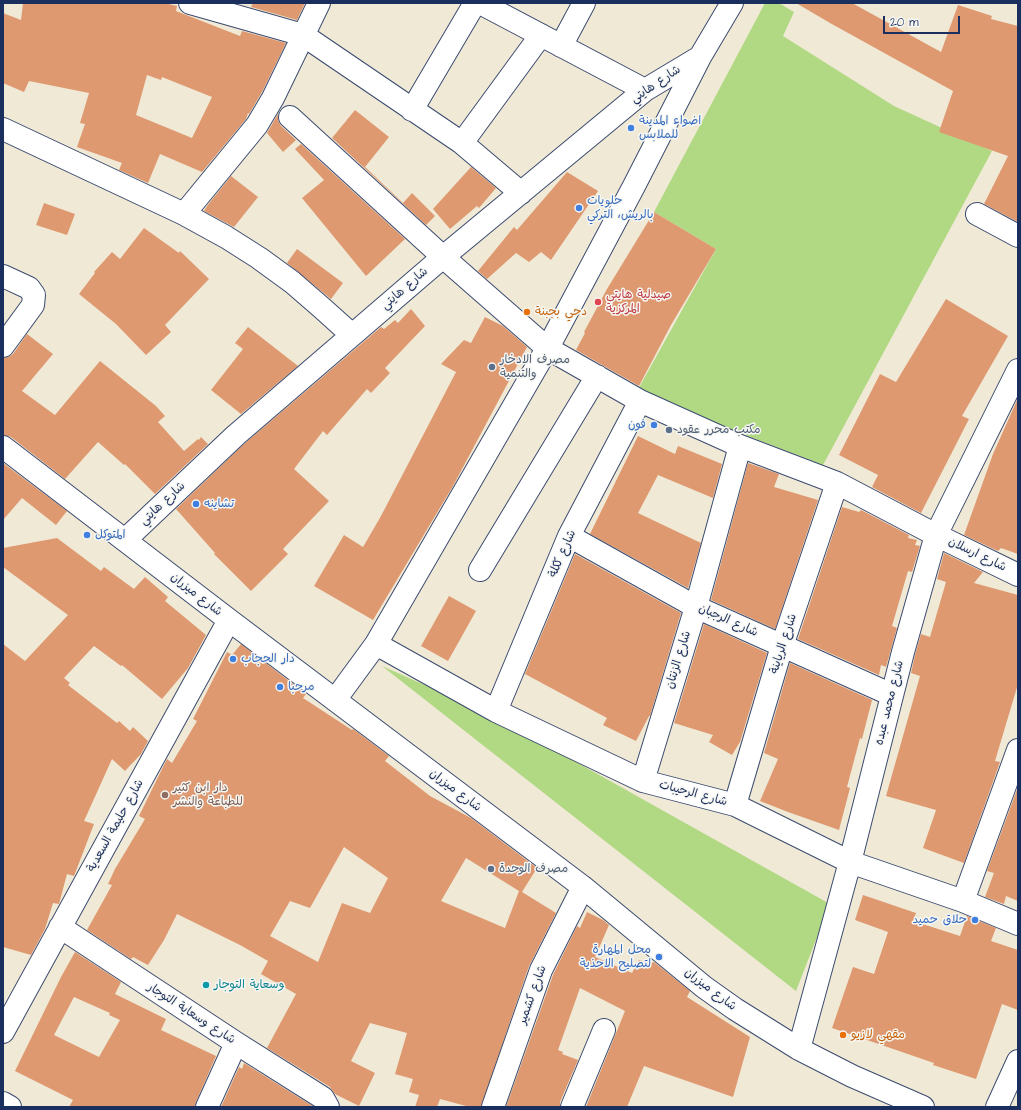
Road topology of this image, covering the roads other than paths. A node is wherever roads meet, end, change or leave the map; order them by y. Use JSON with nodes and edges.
{"nodes":[{"id":1,"x":190,"y":3,"type":"edge"},
{"id":2,"x":319,"y":3,"type":"edge"},
{"id":3,"x":475,"y":3,"type":"edge"},
{"id":4,"x":480,"y":3,"type":"edge"},
{"id":5,"x":584,"y":3,"type":"edge"},
{"id":6,"x":732,"y":3,"type":"edge"},
{"id":7,"x":303,"y":35,"type":"junction"},
{"id":8,"x":541,"y":36,"type":"junction"},
{"id":9,"x":561,"y":46,"type":"junction"},
{"id":10,"x":700,"y":57,"type":"junction"},
{"id":11,"x":645,"y":90,"type":"junction"},
{"id":12,"x":412,"y":110,"type":"junction"},
{"id":13,"x":290,"y":118,"type":"dead end"},
{"id":14,"x":3,"y":129,"type":"edge"},
{"id":15,"x":462,"y":143,"type":"junction"},
{"id":16,"x":521,"y":193,"type":"junction"},
{"id":17,"x":184,"y":214,"type":"junction"},
{"id":18,"x":977,"y":214,"type":"dead end"},
{"id":19,"x":1018,"y":236,"type":"edge"},
{"id":20,"x":443,"y":257,"type":"junction"},
{"id":21,"x":3,"y":276,"type":"edge"},
{"id":22,"x":352,"y":335,"type":"junction"},
{"id":23,"x":3,"y":346,"type":"edge"},
{"id":24,"x":547,"y":348,"type":"junction"},
{"id":25,"x":1018,"y":370,"type":"edge"},
{"id":26,"x":597,"y":376,"type":"junction"},
{"id":27,"x":640,"y":402,"type":"junction"},
{"id":28,"x":740,"y":446,"type":"junction"},
{"id":29,"x":3,"y":447,"type":"edge"},
{"id":30,"x":837,"y":483,"type":"junction"},
{"id":31,"x":936,"y":535,"type":"junction"},
{"id":32,"x":569,"y":536,"type":"junction"},
{"id":33,"x":125,"y":540,"type":"junction"},
{"id":34,"x":480,"y":570,"type":"dead end"},
{"id":35,"x":1018,"y":575,"type":"edge"},
{"id":36,"x":696,"y":606,"type":"junction"},
{"id":37,"x":229,"y":620,"type":"junction"},
{"id":38,"x":376,"y":644,"type":"junction"},
{"id":39,"x":782,"y":646,"type":"junction"},
{"id":40,"x":892,"y":695,"type":"junction"},
{"id":41,"x":335,"y":700,"type":"junction"},
{"id":42,"x":496,"y":711,"type":"junction"},
{"id":43,"x":1018,"y":750,"type":"edge"},
{"id":44,"x":643,"y":781,"type":"junction"},
{"id":45,"x":735,"y":805,"type":"junction"},
{"id":46,"x":850,"y":862,"type":"junction"},
{"id":47,"x":583,"y":887,"type":"junction"},
{"id":48,"x":963,"y":901,"type":"junction"},
{"id":49,"x":1018,"y":924,"type":"edge"},
{"id":50,"x":60,"y":927,"type":"junction"},
{"id":51,"x":604,"y":1030,"type":"dead end"},
{"id":52,"x":3,"y":1032,"type":"edge"},
{"id":53,"x":236,"y":1043,"type":"junction"},
{"id":54,"x":799,"y":1049,"type":"junction"},
{"id":55,"x":1018,"y":1061,"type":"edge"},
{"id":56,"x":894,"y":1101,"type":"edge"},
{"id":57,"x":3,"y":1103,"type":"edge"},
{"id":58,"x":326,"y":1103,"type":"edge"},
{"id":59,"x":10,"y":1107,"type":"edge"},
{"id":60,"x":207,"y":1107,"type":"edge"},
{"id":61,"x":493,"y":1107,"type":"edge"},
{"id":62,"x":572,"y":1107,"type":"edge"},
{"id":63,"x":923,"y":1107,"type":"edge"},
{"id":64,"x":997,"y":1107,"type":"edge"}],
"edges":[{"from":1,"to":7,"type":"street"},
{"from":2,"to":7,"type":"street"},
{"from":3,"to":12,"type":"street"},
{"from":4,"to":8,"type":"street"},
{"from":5,"to":9,"type":"street"},
{"from":6,"to":10,"type":"street","name":"شارع هايتي"},
{"from":7,"to":12,"type":"street"},
{"from":7,"to":17,"type":"street"},
{"from":8,"to":9,"type":"street"},
{"from":8,"to":15,"type":"street"},
{"from":9,"to":11,"type":"street"},
{"from":10,"to":11,"type":"street","name":"شارع هايتي"},
{"from":10,"to":24,"type":"street","name":"شارع هايتي"},
{"from":11,"to":16,"type":"street","name":"شارع هايتي"},
{"from":12,"to":15,"type":"street"},
{"from":13,"to":20,"type":"street","name":"شارع ارسلان"},
{"from":14,"to":17,"type":"street"},
{"from":15,"to":16,"type":"street"},
{"from":16,"to":20,"type":"street","name":"شارع هايتي"},
{"from":17,"to":22,"type":"street"},
{"from":18,"to":19,"type":"street"},
{"from":20,"to":22,"type":"street","name":"شارع هايتي"},
{"from":20,"to":24,"type":"street","name":"شارع ارسلان"},
{"from":21,"to":23,"type":"street"},
{"from":22,"to":33,"type":"street","name":"شارع هايتي"},
{"from":24,"to":26,"type":"street","name":"شارع ارسلان"},
{"from":24,"to":38,"type":"street","name":"شارع هايتي"},
{"from":25,"to":31,"type":"street","name":"شارع محمد عبده"},
{"from":26,"to":27,"type":"street","name":"شارع ارسلان"},
{"from":26,"to":34,"type":"street"},
{"from":27,"to":28,"type":"street","name":"شارع ارسلان"},
{"from":27,"to":32,"type":"street","name":"شارع ككلة"},
{"from":28,"to":30,"type":"street","name":"شارع ارسلان"},
{"from":28,"to":36,"type":"street","name":"شارع الزنتان"},
{"from":29,"to":33,"type":"street","name":"شارع ميزران"},
{"from":30,"to":31,"type":"street","name":"شارع ارسلان"},
{"from":30,"to":39,"type":"street","name":"شارع الرياينة"},
{"from":31,"to":35,"type":"street","name":"شارع ارسلان"},
{"from":31,"to":40,"type":"street","name":"شارع محمد عبده"},
{"from":32,"to":36,"type":"street","name":"شارع الرجبان"},
{"from":32,"to":42,"type":"street","name":"شارع ككلة"},
{"from":33,"to":37,"type":"street","name":"شارع ميزران"},
{"from":36,"to":39,"type":"street","name":"شارع الرجبان"},
{"from":36,"to":44,"type":"street","name":"شارع الزنتان"},
{"from":37,"to":41,"type":"street","name":"شارع ميزران"},
{"from":37,"to":50,"type":"street","name":"شارع حليمة السعدية"},
{"from":38,"to":41,"type":"street","name":"شارع هايتي"},
{"from":38,"to":42,"type":"street","name":"شارع الرحيبات"},
{"from":39,"to":40,"type":"street","name":"شارع الرجبان"},
{"from":39,"to":45,"type":"street","name":"شارع الرياينة"},
{"from":40,"to":46,"type":"street","name":"شارع محمد عبده"},
{"from":41,"to":47,"type":"street","name":"شارع ميزران"},
{"from":42,"to":44,"type":"street","name":"شارع الرحيبات"},
{"from":43,"to":48,"type":"street"},
{"from":44,"to":45,"type":"street","name":"شارع الرحيبات"},
{"from":45,"to":46,"type":"street","name":"شارع الرحيبات"},
{"from":46,"to":48,"type":"street","name":"شارع الرحيبات"},
{"from":46,"to":54,"type":"street","name":"شارع محمد عبده"},
{"from":47,"to":54,"type":"street","name":"شارع ميزران"},
{"from":47,"to":61,"type":"street","name":"شارع كشمير"},
{"from":48,"to":49,"type":"street","name":"شارع الرحيبات"},
{"from":50,"to":52,"type":"street","name":"شارع حليمة السعدية"},
{"from":50,"to":53,"type":"street","name":"شارع وسعاية التوجار"},
{"from":51,"to":62,"type":"street"},
{"from":53,"to":58,"type":"street","name":"شارع وسعاية التوجار"},
{"from":53,"to":60,"type":"street"},
{"from":54,"to":56,"type":"street","name":"شارع ميزران"},
{"from":55,"to":64,"type":"street"},
{"from":56,"to":63,"type":"street","name":"شارع ميزران"},
{"from":57,"to":59,"type":"street"}]}
